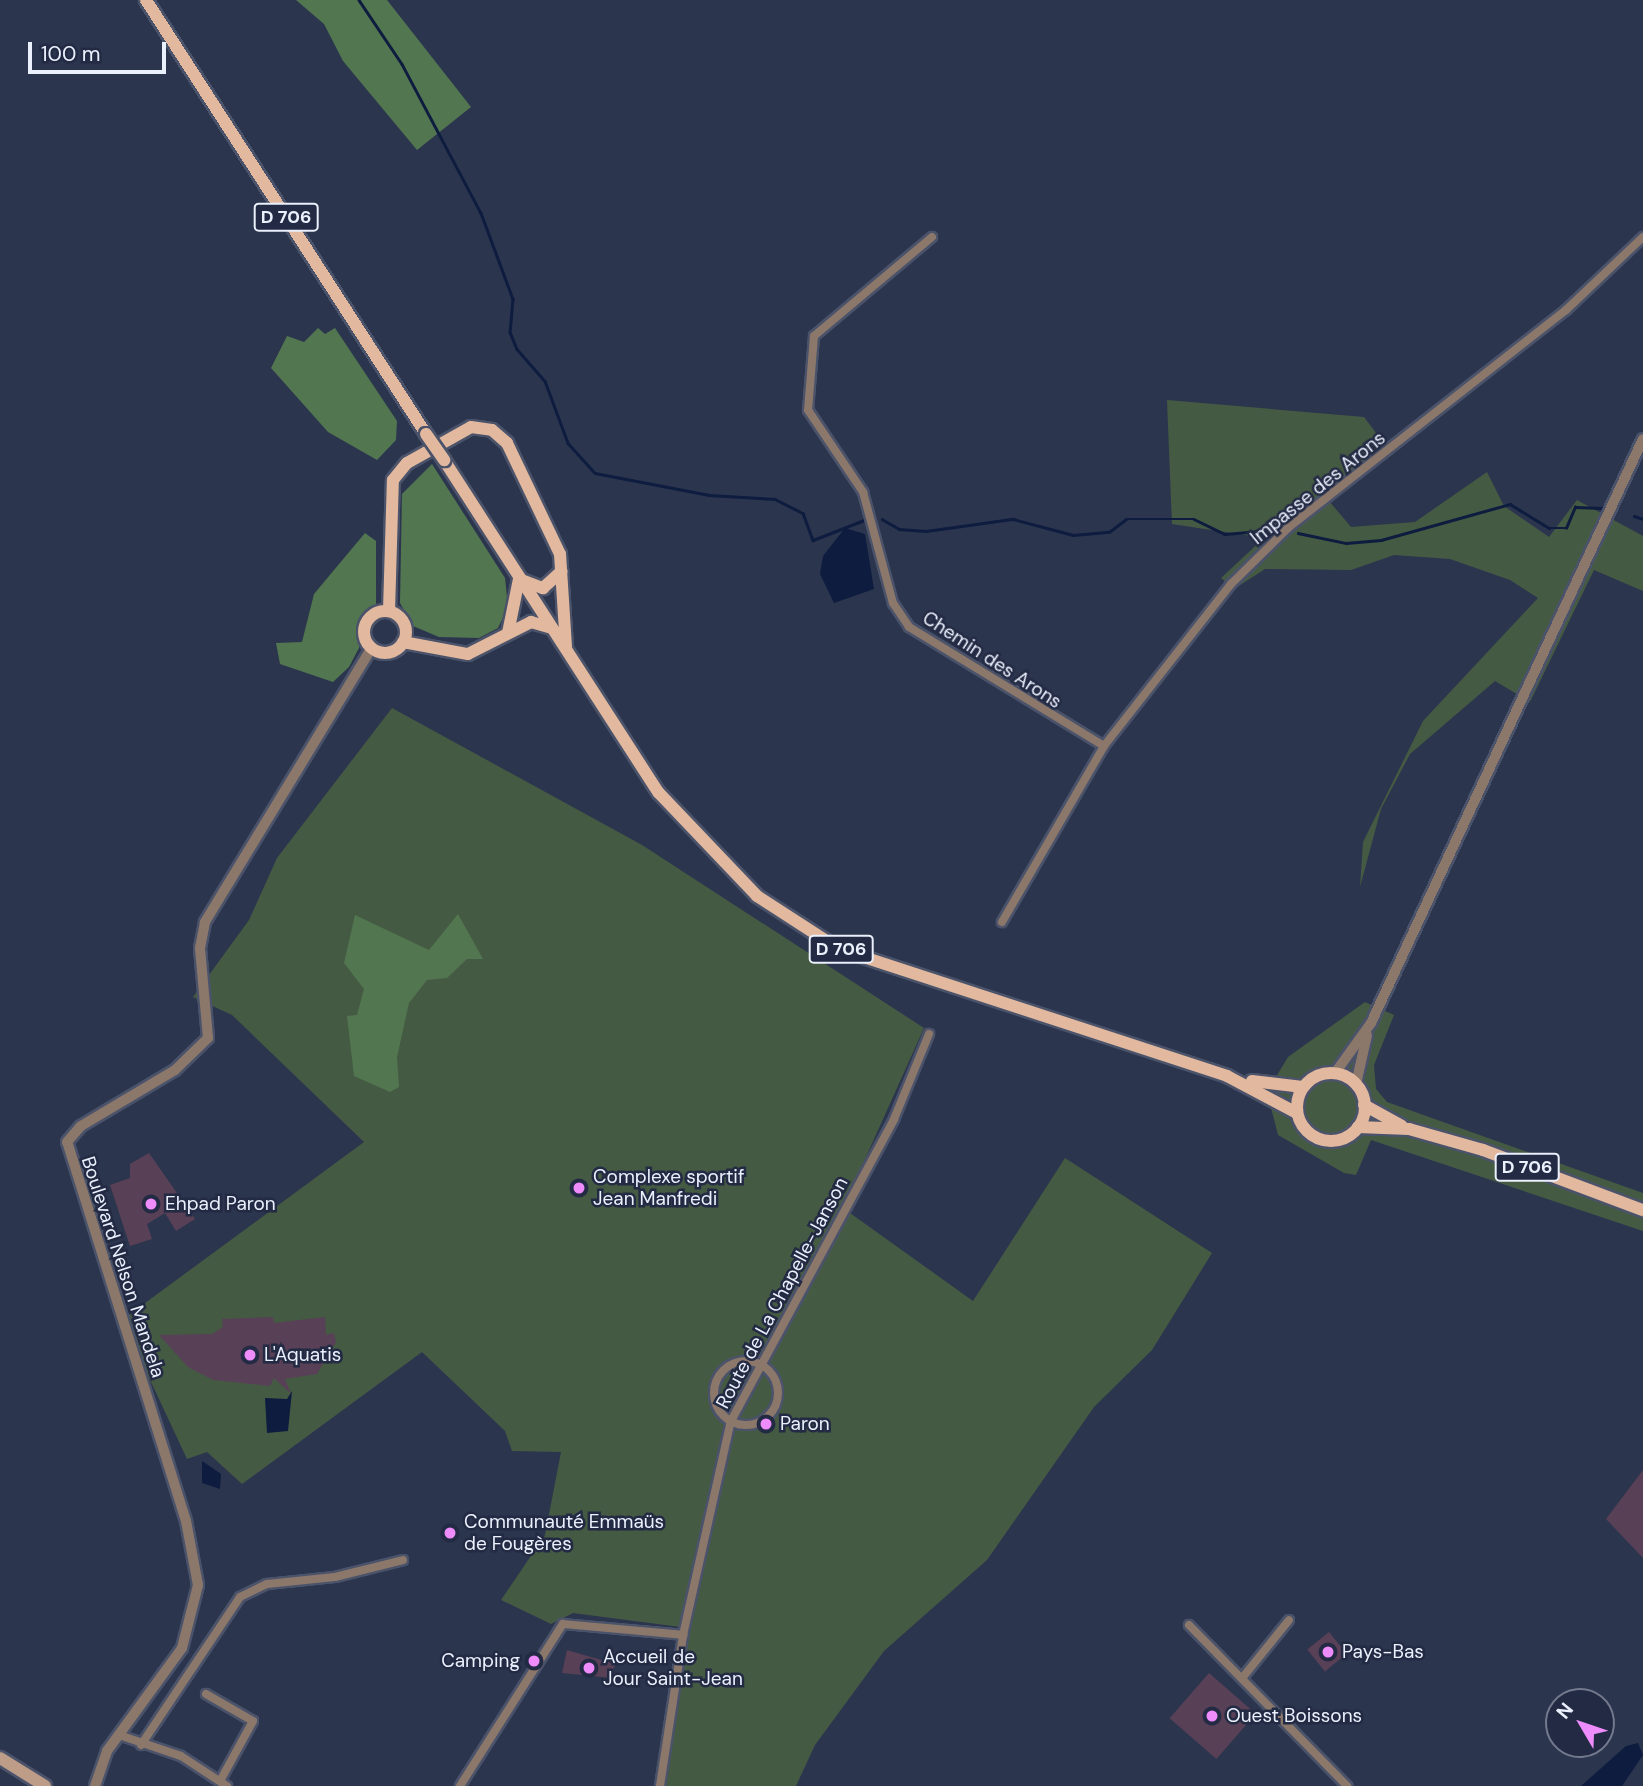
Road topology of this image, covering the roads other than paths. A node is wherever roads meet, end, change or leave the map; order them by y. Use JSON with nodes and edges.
{"nodes":[{"id":1,"x":146,"y":0,"type":"edge"},
{"id":2,"x":932,"y":237,"type":"dead end"},
{"id":3,"x":1643,"y":237,"type":"edge"},
{"id":4,"x":1643,"y":439,"type":"edge"},
{"id":5,"x":562,"y":571,"type":"junction"},
{"id":6,"x":519,"y":579,"type":"junction"},
{"id":7,"x":389,"y":611,"type":"junction"},
{"id":8,"x":549,"y":627,"type":"junction"},
{"id":9,"x":508,"y":633,"type":"junction"},
{"id":10,"x":403,"y":642,"type":"junction"},
{"id":11,"x":371,"y":649,"type":"junction"},
{"id":12,"x":568,"y":654,"type":"junction"},
{"id":13,"x":1104,"y":746,"type":"junction"},
{"id":14,"x":1002,"y":922,"type":"dead end"},
{"id":15,"x":1371,"y":1023,"type":"junction"},
{"id":16,"x":929,"y":1034,"type":"dead end"},
{"id":17,"x":1335,"y":1073,"type":"junction"},
{"id":18,"x":1227,"y":1076,"type":"junction"},
{"id":19,"x":1356,"y":1084,"type":"junction"},
{"id":20,"x":1303,"y":1087,"type":"junction"},
{"id":21,"x":1364,"y":1105,"type":"junction"},
{"id":22,"x":1297,"y":1113,"type":"junction"},
{"id":23,"x":1358,"y":1127,"type":"junction"},
{"id":24,"x":1409,"y":1129,"type":"junction"},
{"id":25,"x":1643,"y":1210,"type":"edge"},
{"id":26,"x":761,"y":1365,"type":"junction"},
{"id":27,"x":731,"y":1422,"type":"junction"},
{"id":28,"x":402,"y":1560,"type":"dead end"},
{"id":29,"x":1289,"y":1620,"type":"dead end"},
{"id":30,"x":1189,"y":1625,"type":"dead end"},
{"id":31,"x":683,"y":1635,"type":"junction"},
{"id":32,"x":1243,"y":1677,"type":"junction"},
{"id":33,"x":206,"y":1695,"type":"dead end"},
{"id":34,"x":119,"y":1735,"type":"junction"},
{"id":35,"x":141,"y":1745,"type":"junction"},
{"id":36,"x":0,"y":1758,"type":"edge"},
{"id":37,"x":0,"y":1768,"type":"edge"},
{"id":38,"x":223,"y":1784,"type":"edge"},
{"id":39,"x":29,"y":1786,"type":"edge"},
{"id":40,"x":45,"y":1786,"type":"edge"},
{"id":41,"x":96,"y":1786,"type":"edge"},
{"id":42,"x":460,"y":1786,"type":"edge"},
{"id":43,"x":660,"y":1786,"type":"edge"},
{"id":44,"x":1347,"y":1786,"type":"edge"}],
"edges":[{"from":1,"to":6,"type":"main road","number":"D 706","bridge":true},
{"from":2,"to":13,"type":"street","name":"Chemin des Arons"},
{"from":3,"to":13,"type":"street","name":"Impasse des Arons"},
{"from":4,"to":15,"type":"street"},
{"from":5,"to":6,"type":"main road"},
{"from":5,"to":7,"type":"main road"},
{"from":5,"to":12,"type":"main road"},
{"from":6,"to":8,"type":"main road","number":"D 706"},
{"from":6,"to":9,"type":"main road"},
{"from":7,"to":10,"type":"main road"},
{"from":7,"to":11,"type":"main road"},
{"from":8,"to":9,"type":"main road"},
{"from":8,"to":12,"type":"main road","number":"D 706"},
{"from":9,"to":10,"type":"main road"},
{"from":10,"to":11,"type":"main road"},
{"from":11,"to":34,"type":"street","name":"Boulevard Nelson Mandela"},
{"from":12,"to":18,"type":"main road","number":"D 706"},
{"from":13,"to":14,"type":"street","name":"Impasse des Arons"},
{"from":15,"to":17,"type":"street"},
{"from":15,"to":19,"type":"street"},
{"from":16,"to":26,"type":"street","name":"Route de La Chapelle-Janson"},
{"from":17,"to":19,"type":"main road"},
{"from":17,"to":20,"type":"main road"},
{"from":18,"to":20,"type":"main road","number":"D 706"},
{"from":18,"to":22,"type":"main road","number":"D 706"},
{"from":19,"to":21,"type":"main road"},
{"from":20,"to":22,"type":"main road"},
{"from":21,"to":23,"type":"main road"},
{"from":21,"to":24,"type":"main road","number":"D 706"},
{"from":22,"to":23,"type":"main road"},
{"from":23,"to":24,"type":"main road","number":"D 706"},
{"from":24,"to":25,"type":"main road","number":"D 706"},
{"from":26,"to":27,"type":"street","name":"Route de La Chapelle-Janson"},
{"from":26,"to":27,"type":"street"},
{"from":26,"to":27,"type":"street"},
{"from":27,"to":31,"type":"street","name":"Route de La Chapelle-Janson"},
{"from":28,"to":35,"type":"street"},
{"from":29,"to":32,"type":"street"},
{"from":30,"to":32,"type":"street"},
{"from":31,"to":42,"type":"street"},
{"from":31,"to":43,"type":"street","name":"Route de La Chapelle-Janson"},
{"from":32,"to":44,"type":"street"},
{"from":33,"to":38,"type":"street"},
{"from":34,"to":35,"type":"street"},
{"from":34,"to":41,"type":"street"},
{"from":35,"to":38,"type":"street"},
{"from":36,"to":40,"type":"main road"},
{"from":37,"to":39,"type":"main road"}]}
